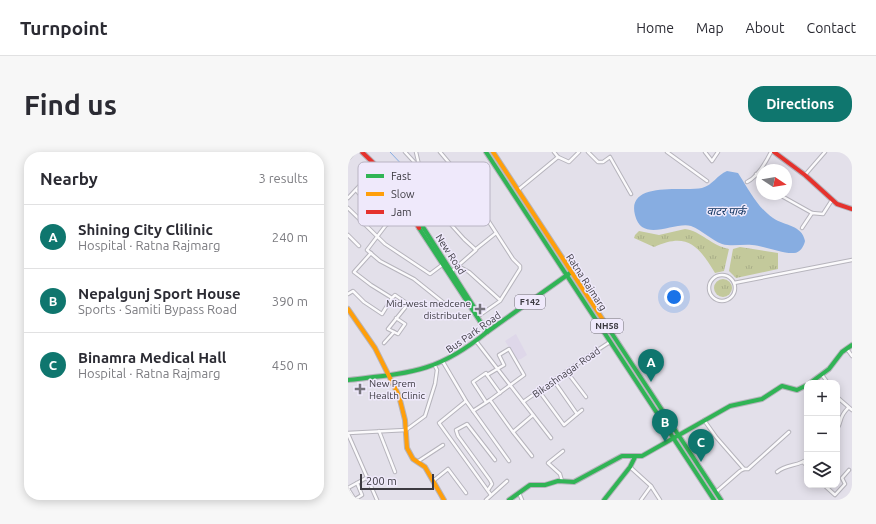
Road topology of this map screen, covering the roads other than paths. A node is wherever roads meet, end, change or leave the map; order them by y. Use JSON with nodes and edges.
{"nodes":[{"id":1,"x":353,"y":152,"type":"edge"},
{"id":2,"x":362,"y":152,"type":"edge"},
{"id":3,"x":365,"y":152,"type":"edge"},
{"id":4,"x":405,"y":152,"type":"edge"},
{"id":5,"x":416,"y":152,"type":"edge"},
{"id":6,"x":440,"y":152,"type":"edge"},
{"id":7,"x":486,"y":152,"type":"edge"},
{"id":8,"x":493,"y":152,"type":"edge"},
{"id":9,"x":554,"y":152,"type":"edge"},
{"id":10,"x":580,"y":152,"type":"edge"},
{"id":11,"x":588,"y":152,"type":"edge"},
{"id":12,"x":667,"y":152,"type":"edge"},
{"id":13,"x":705,"y":152,"type":"edge"},
{"id":14,"x":718,"y":152,"type":"edge"},
{"id":15,"x":773,"y":152,"type":"edge"},
{"id":16,"x":824,"y":152,"type":"edge"},
{"id":17,"x":558,"y":157,"type":"junction"},
{"id":18,"x":348,"y":158,"type":"edge"},
{"id":19,"x":373,"y":162,"type":"edge"},
{"id":20,"x":374,"y":162,"type":"edge"},
{"id":21,"x":414,"y":162,"type":"edge"},
{"id":22,"x":417,"y":162,"type":"edge"},
{"id":23,"x":449,"y":162,"type":"edge"},
{"id":24,"x":764,"y":164,"type":"edge"},
{"id":25,"x":756,"y":174,"type":"edge"},
{"id":26,"x":805,"y":175,"type":"junction"},
{"id":27,"x":707,"y":182,"type":"dead end"},
{"id":28,"x":747,"y":182,"type":"dead end"},
{"id":29,"x":356,"y":190,"type":"joint"},
{"id":30,"x":518,"y":190,"type":"junction"},
{"id":31,"x":358,"y":192,"type":"edge"},
{"id":32,"x":631,"y":194,"type":"dead end"},
{"id":33,"x":348,"y":198,"type":"edge"},
{"id":34,"x":789,"y":200,"type":"edge"},
{"id":35,"x":832,"y":200,"type":"junction"},
{"id":36,"x":348,"y":208,"type":"edge"},
{"id":37,"x":852,"y":209,"type":"edge"},
{"id":38,"x":812,"y":213,"type":"junction"},
{"id":39,"x":358,"y":218,"type":"edge"},
{"id":40,"x":490,"y":224,"type":"edge"},
{"id":41,"x":365,"y":226,"type":"edge"},
{"id":42,"x":385,"y":226,"type":"edge"},
{"id":43,"x":420,"y":226,"type":"edge"},
{"id":44,"x":422,"y":226,"type":"edge"},
{"id":45,"x":452,"y":226,"type":"edge"},
{"id":46,"x":802,"y":228,"type":"dead end"},
{"id":47,"x":496,"y":233,"type":"junction"},
{"id":48,"x":348,"y":235,"type":"edge"},
{"id":49,"x":377,"y":238,"type":"junction"},
{"id":50,"x":359,"y":246,"type":"dead end"},
{"id":51,"x":476,"y":250,"type":"junction"},
{"id":52,"x":371,"y":253,"type":"junction"},
{"id":53,"x":852,"y":260,"type":"edge"},
{"id":54,"x":443,"y":264,"type":"junction"},
{"id":55,"x":458,"y":266,"type":"junction"},
{"id":56,"x":452,"y":271,"type":"junction"},
{"id":57,"x":572,"y":271,"type":"junction"},
{"id":58,"x":567,"y":275,"type":"junction"},
{"id":59,"x":734,"y":283,"type":"junction"},
{"id":60,"x":348,"y":294,"type":"edge"},
{"id":61,"x":392,"y":298,"type":"junction"},
{"id":62,"x":500,"y":301,"type":"junction"},
{"id":63,"x":444,"y":303,"type":"dead end"},
{"id":64,"x":348,"y":309,"type":"edge"},
{"id":65,"x":480,"y":315,"type":"junction"},
{"id":66,"x":396,"y":318,"type":"junction"},
{"id":67,"x":488,"y":331,"type":"junction"},
{"id":68,"x":394,"y":332,"type":"junction"},
{"id":69,"x":476,"y":341,"type":"junction"},
{"id":70,"x":611,"y":342,"type":"junction"},
{"id":71,"x":384,"y":343,"type":"dead end"},
{"id":72,"x":852,"y":345,"type":"edge"},
{"id":73,"x":847,"y":349,"type":"junction"},
{"id":74,"x":625,"y":354,"type":"junction"},
{"id":75,"x":852,"y":356,"type":"edge"},
{"id":76,"x":621,"y":357,"type":"junction"},
{"id":77,"x":443,"y":362,"type":"junction"},
{"id":78,"x":435,"y":365,"type":"junction"},
{"id":79,"x":497,"y":369,"type":"junction"},
{"id":80,"x":567,"y":372,"type":"junction"},
{"id":81,"x":487,"y":375,"type":"junction"},
{"id":82,"x":822,"y":375,"type":"junction"},
{"id":83,"x":389,"y":376,"type":"junction"},
{"id":84,"x":348,"y":380,"type":"edge"},
{"id":85,"x":814,"y":380,"type":"edge"},
{"id":86,"x":826,"y":380,"type":"edge"},
{"id":87,"x":554,"y":381,"type":"junction"},
{"id":88,"x":509,"y":386,"type":"junction"},
{"id":89,"x":804,"y":388,"type":"edge"},
{"id":90,"x":539,"y":391,"type":"junction"},
{"id":91,"x":500,"y":393,"type":"junction"},
{"id":92,"x":586,"y":397,"type":"dead end"},
{"id":93,"x":490,"y":400,"type":"junction"},
{"id":94,"x":840,"y":400,"type":"edge"},
{"id":95,"x":466,"y":401,"type":"junction"},
{"id":96,"x":486,"y":402,"type":"junction"},
{"id":97,"x":523,"y":402,"type":"junction"},
{"id":98,"x":848,"y":408,"type":"junction"},
{"id":99,"x":582,"y":410,"type":"dead end"},
{"id":100,"x":852,"y":410,"type":"edge"},
{"id":101,"x":473,"y":411,"type":"junction"},
{"id":102,"x":577,"y":414,"type":"junction"},
{"id":103,"x":533,"y":415,"type":"junction"},
{"id":104,"x":704,"y":420,"type":"junction"},
{"id":105,"x":840,"y":425,"type":"edge"},
{"id":106,"x":406,"y":430,"type":"junction"},
{"id":107,"x":379,"y":431,"type":"junction"},
{"id":108,"x":513,"y":432,"type":"junction"},
{"id":109,"x":789,"y":432,"type":"dead end"},
{"id":110,"x":348,"y":433,"type":"edge"},
{"id":111,"x":679,"y":435,"type":"junction"},
{"id":112,"x":551,"y":438,"type":"dead end"},
{"id":113,"x":674,"y":438,"type":"junction"},
{"id":114,"x":443,"y":445,"type":"dead end"},
{"id":115,"x":563,"y":451,"type":"dead end"},
{"id":116,"x":532,"y":456,"type":"dead end"},
{"id":117,"x":635,"y":457,"type":"junction"},
{"id":118,"x":495,"y":460,"type":"dead end"},
{"id":119,"x":509,"y":461,"type":"dead end"},
{"id":120,"x":417,"y":462,"type":"junction"},
{"id":121,"x":803,"y":462,"type":"edge"},
{"id":122,"x":630,"y":467,"type":"junction"},
{"id":123,"x":744,"y":469,"type":"junction"},
{"id":124,"x":849,"y":470,"type":"dead end"},
{"id":125,"x":395,"y":472,"type":"dead end"},
{"id":126,"x":777,"y":472,"type":"dead end"},
{"id":127,"x":368,"y":477,"type":"junction"},
{"id":128,"x":433,"y":481,"type":"junction"},
{"id":129,"x":508,"y":481,"type":"dead end"},
{"id":130,"x":562,"y":481,"type":"junction"},
{"id":131,"x":357,"y":483,"type":"junction"},
{"id":132,"x":651,"y":486,"type":"junction"},
{"id":133,"x":827,"y":488,"type":"edge"},
{"id":134,"x":348,"y":489,"type":"edge"},
{"id":135,"x":488,"y":490,"type":"junction"},
{"id":136,"x":466,"y":492,"type":"dead end"},
{"id":137,"x":518,"y":492,"type":"junction"},
{"id":138,"x":716,"y":492,"type":"junction"},
{"id":139,"x":492,"y":495,"type":"junction"},
{"id":140,"x":354,"y":500,"type":"edge"},
{"id":141,"x":377,"y":500,"type":"edge"},
{"id":142,"x":444,"y":500,"type":"edge"},
{"id":143,"x":486,"y":500,"type":"edge"},
{"id":144,"x":509,"y":500,"type":"edge"},
{"id":145,"x":522,"y":500,"type":"edge"},
{"id":146,"x":604,"y":500,"type":"edge"},
{"id":147,"x":641,"y":500,"type":"edge"},
{"id":148,"x":660,"y":500,"type":"edge"},
{"id":149,"x":714,"y":500,"type":"edge"},
{"id":150,"x":721,"y":500,"type":"edge"}],
"edges":[{"from":1,"to":18,"type":"main road"},
{"from":2,"to":19,"type":"main road"},
{"from":3,"to":20,"type":"main road"},
{"from":4,"to":21,"type":"street"},
{"from":5,"to":22,"type":"street"},
{"from":6,"to":23,"type":"street"},
{"from":7,"to":58,"type":"main road","name":"Ratna Rajmarg","number":"NH58"},
{"from":8,"to":30,"type":"main road","name":"Ratna Rajmarg","number":"NH58"},
{"from":9,"to":17,"type":"street"},
{"from":10,"to":17,"type":"street"},
{"from":11,"to":32,"type":"street"},
{"from":12,"to":27,"type":"street"},
{"from":13,"to":14,"type":"street"},
{"from":15,"to":24,"type":"street"},
{"from":15,"to":26,"type":"main road"},
{"from":16,"to":26,"type":"street"},
{"from":17,"to":30,"type":"street"},
{"from":25,"to":28,"type":"street"},
{"from":26,"to":35,"type":"main road"},
{"from":29,"to":31,"type":"street"},
{"from":29,"to":33,"type":"street"},
{"from":30,"to":57,"type":"main road","name":"Ratna Rajmarg","number":"NH58"},
{"from":34,"to":38,"type":"street"},
{"from":35,"to":37,"type":"main road"},
{"from":35,"to":38,"type":"street"},
{"from":36,"to":39,"type":"street"},
{"from":38,"to":46,"type":"street"},
{"from":40,"to":47,"type":"street"},
{"from":41,"to":49,"type":"street"},
{"from":42,"to":49,"type":"street"},
{"from":43,"to":54,"type":"main road"},
{"from":44,"to":56,"type":"main road","name":"New Road"},
{"from":45,"to":51,"type":"street"},
{"from":47,"to":51,"type":"street"},
{"from":47,"to":62,"type":"street"},
{"from":48,"to":50,"type":"street"},
{"from":49,"to":52,"type":"street"},
{"from":49,"to":54,"type":"street"},
{"from":51,"to":55,"type":"street"},
{"from":52,"to":61,"type":"street"},
{"from":52,"to":63,"type":"street"},
{"from":53,"to":59,"type":"street"},
{"from":54,"to":67,"type":"main road"},
{"from":55,"to":56,"type":"street"},
{"from":55,"to":62,"type":"street"},
{"from":56,"to":65,"type":"main road","name":"New Road"},
{"from":57,"to":58,"type":"main road","name":"Bus Park Road","number":"F142"},
{"from":57,"to":74,"type":"main road","name":"Ratna Rajmarg","number":"NH58"},
{"from":58,"to":67,"type":"main road","name":"Bus Park Road","number":"F142"},
{"from":58,"to":70,"type":"main road","name":"Ratna Rajmarg","number":"NH58"},
{"from":59,"to":59,"type":"street"},
{"from":60,"to":61,"type":"street"},
{"from":61,"to":66,"type":"street"},
{"from":62,"to":65,"type":"street"},
{"from":64,"to":83,"type":"main road"},
{"from":65,"to":67,"type":"main road","name":"New Road"},
{"from":66,"to":68,"type":"street"},
{"from":66,"to":68,"type":"street"},
{"from":67,"to":69,"type":"main road","name":"Bus Park Road"},
{"from":68,"to":71,"type":"street"},
{"from":69,"to":77,"type":"main road","name":"Bus Park Road"},
{"from":69,"to":79,"type":"street"},
{"from":70,"to":76,"type":"main road","name":"Ratna Rajmarg","number":"NH58"},
{"from":70,"to":80,"type":"street","name":"Bikashnagar Road"},
{"from":72,"to":73,"type":"main road"},
{"from":73,"to":75,"type":"street"},
{"from":73,"to":82,"type":"main road"},
{"from":74,"to":76,"type":"main road"},
{"from":74,"to":111,"type":"main road","name":"Ratna Rajmarg","number":"NH58"},
{"from":76,"to":113,"type":"main road","name":"Ratna Rajmarg","number":"NH58"},
{"from":77,"to":78,"type":"main road","name":"Bus Park Road"},
{"from":77,"to":95,"type":"street"},
{"from":78,"to":83,"type":"main road","name":"Bus Park Road"},
{"from":78,"to":106,"type":"street"},
{"from":79,"to":81,"type":"street"},
{"from":79,"to":88,"type":"street"},
{"from":79,"to":88,"type":"street"},
{"from":80,"to":87,"type":"street","name":"Bikashnagar Road"},
{"from":80,"to":92,"type":"street"},
{"from":81,"to":91,"type":"street"},
{"from":81,"to":96,"type":"street"},
{"from":82,"to":85,"type":"main road"},
{"from":82,"to":86,"type":"street"},
{"from":83,"to":84,"type":"main road","name":"Bus Park Road"},
{"from":83,"to":106,"type":"main road"},
{"from":87,"to":90,"type":"street","name":"Bikashnagar Road"},
{"from":87,"to":102,"type":"street"},
{"from":88,"to":91,"type":"street"},
{"from":88,"to":97,"type":"street"},
{"from":89,"to":104,"type":"main road"},
{"from":90,"to":97,"type":"street","name":"Bikashnagar Road"},
{"from":90,"to":102,"type":"street"},
{"from":91,"to":93,"type":"street"},
{"from":93,"to":96,"type":"street"},
{"from":93,"to":108,"type":"street"},
{"from":94,"to":98,"type":"street"},
{"from":95,"to":101,"type":"street"},
{"from":95,"to":135,"type":"street"},
{"from":96,"to":101,"type":"street"},
{"from":97,"to":103,"type":"street"},
{"from":98,"to":100,"type":"street"},
{"from":98,"to":105,"type":"street"},
{"from":99,"to":102,"type":"street"},
{"from":101,"to":119,"type":"street"},
{"from":103,"to":108,"type":"street"},
{"from":103,"to":112,"type":"street"},
{"from":104,"to":111,"type":"main road"},
{"from":104,"to":123,"type":"street"},
{"from":106,"to":107,"type":"street"},
{"from":106,"to":120,"type":"main road"},
{"from":107,"to":110,"type":"street"},
{"from":107,"to":125,"type":"street"},
{"from":108,"to":116,"type":"street"},
{"from":109,"to":123,"type":"street"},
{"from":110,"to":127,"type":"street"},
{"from":111,"to":113,"type":"main road"},
{"from":111,"to":138,"type":"main road","name":"Ratna Rajmarg","number":"NH58"},
{"from":113,"to":117,"type":"main road"},
{"from":113,"to":149,"type":"main road","name":"Ratna Rajmarg","number":"NH58"},
{"from":114,"to":120,"type":"street"},
{"from":115,"to":130,"type":"street"},
{"from":117,"to":122,"type":"main road"},
{"from":117,"to":130,"type":"main road"},
{"from":118,"to":135,"type":"street"},
{"from":120,"to":128,"type":"main road"},
{"from":121,"to":126,"type":"street"},
{"from":122,"to":132,"type":"street"},
{"from":122,"to":146,"type":"main road"},
{"from":123,"to":138,"type":"street"},
{"from":124,"to":133,"type":"street"},
{"from":127,"to":131,"type":"street"},
{"from":127,"to":141,"type":"street"},
{"from":128,"to":136,"type":"street"},
{"from":128,"to":142,"type":"main road"},
{"from":129,"to":139,"type":"street"},
{"from":130,"to":137,"type":"main road"},
{"from":131,"to":134,"type":"street"},
{"from":131,"to":140,"type":"street"},
{"from":132,"to":147,"type":"street"},
{"from":132,"to":148,"type":"street"},
{"from":134,"to":140,"type":"street"},
{"from":135,"to":139,"type":"street"},
{"from":137,"to":144,"type":"main road"},
{"from":137,"to":145,"type":"street"},
{"from":138,"to":150,"type":"main road","name":"Ratna Rajmarg","number":"NH58"},
{"from":139,"to":143,"type":"street"}]}
